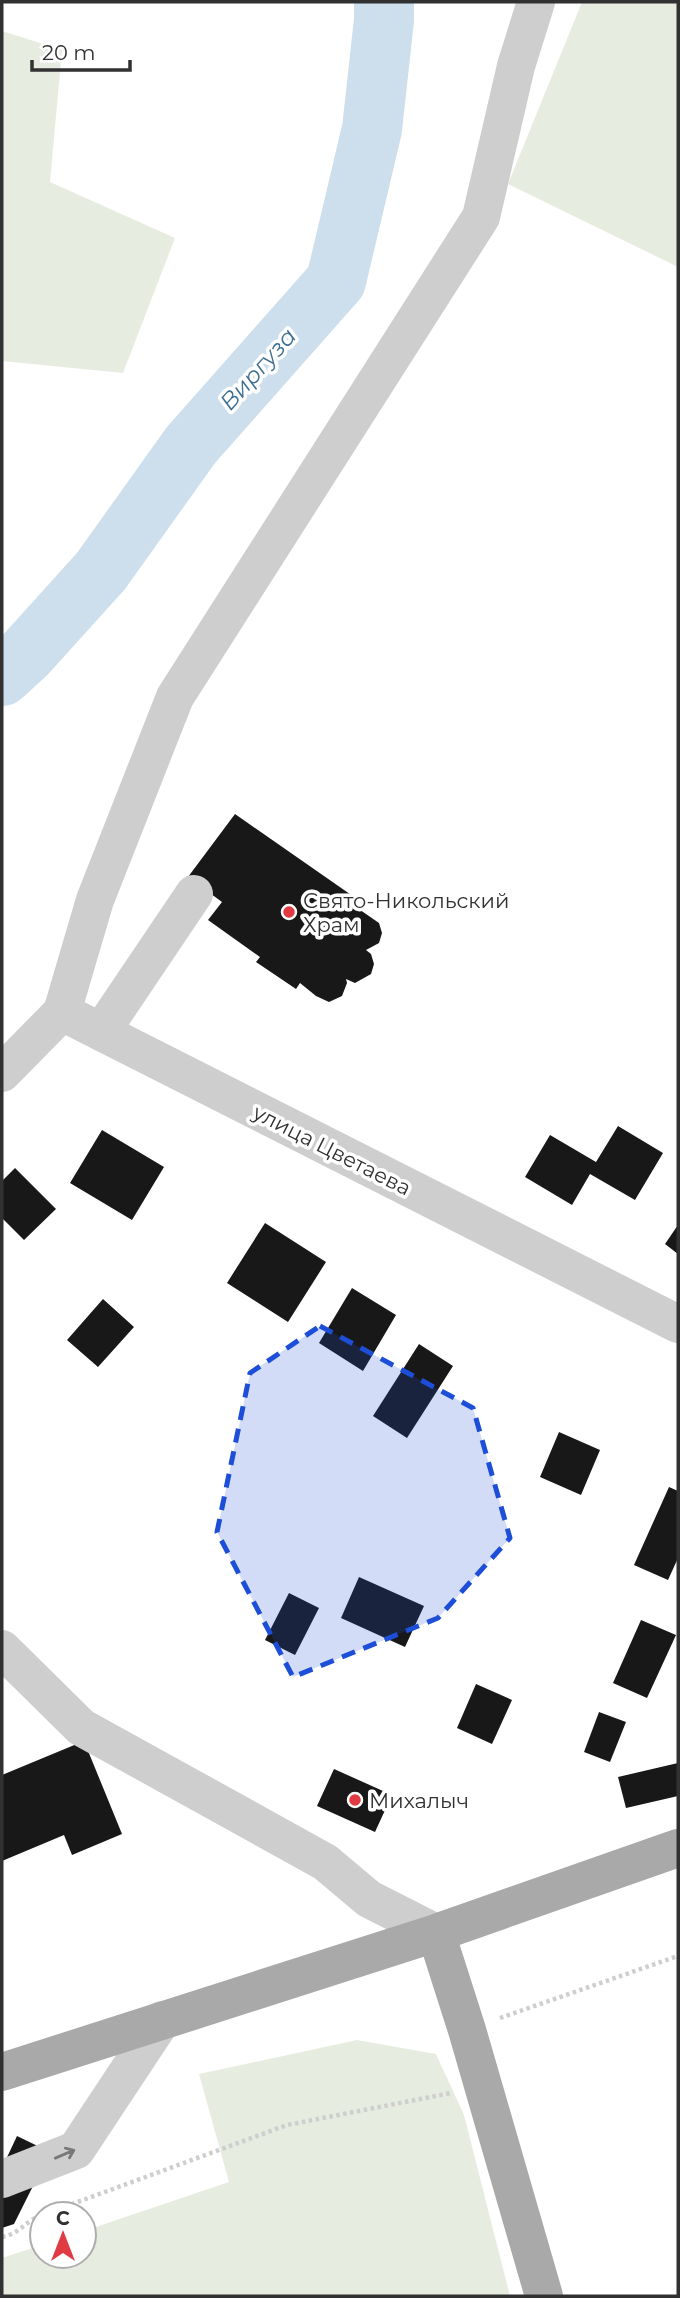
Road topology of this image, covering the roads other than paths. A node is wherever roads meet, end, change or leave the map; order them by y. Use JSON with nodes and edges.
{"nodes":[{"id":1,"x":536,"y":2,"type":"edge"},
{"id":2,"x":194,"y":894,"type":"dead end"},
{"id":3,"x":62,"y":1012,"type":"junction"},
{"id":4,"x":100,"y":1032,"type":"junction"},
{"id":5,"x":2,"y":1073,"type":"edge"},
{"id":6,"x":678,"y":1324,"type":"edge"},
{"id":7,"x":2,"y":1649,"type":"edge"},
{"id":8,"x":678,"y":1848,"type":"edge"},
{"id":9,"x":436,"y":1933,"type":"junction"},
{"id":10,"x":162,"y":2020,"type":"junction"},
{"id":11,"x":2,"y":2072,"type":"edge"},
{"id":12,"x":2,"y":2179,"type":"edge"},
{"id":13,"x":544,"y":2296,"type":"edge"}],
"edges":[{"from":1,"to":3,"type":"street"},
{"from":2,"to":4,"type":"street"},
{"from":3,"to":4,"type":"street","name":"улица Цветаева"},
{"from":3,"to":5,"type":"street"},
{"from":4,"to":6,"type":"street","name":"улица Цветаева"},
{"from":7,"to":9,"type":"street"},
{"from":8,"to":9,"type":"main road"},
{"from":9,"to":10,"type":"main road"},
{"from":9,"to":13,"type":"main road"},
{"from":10,"to":11,"type":"main road"},
{"from":12,"to":10,"type":"street","one_way":true}]}
